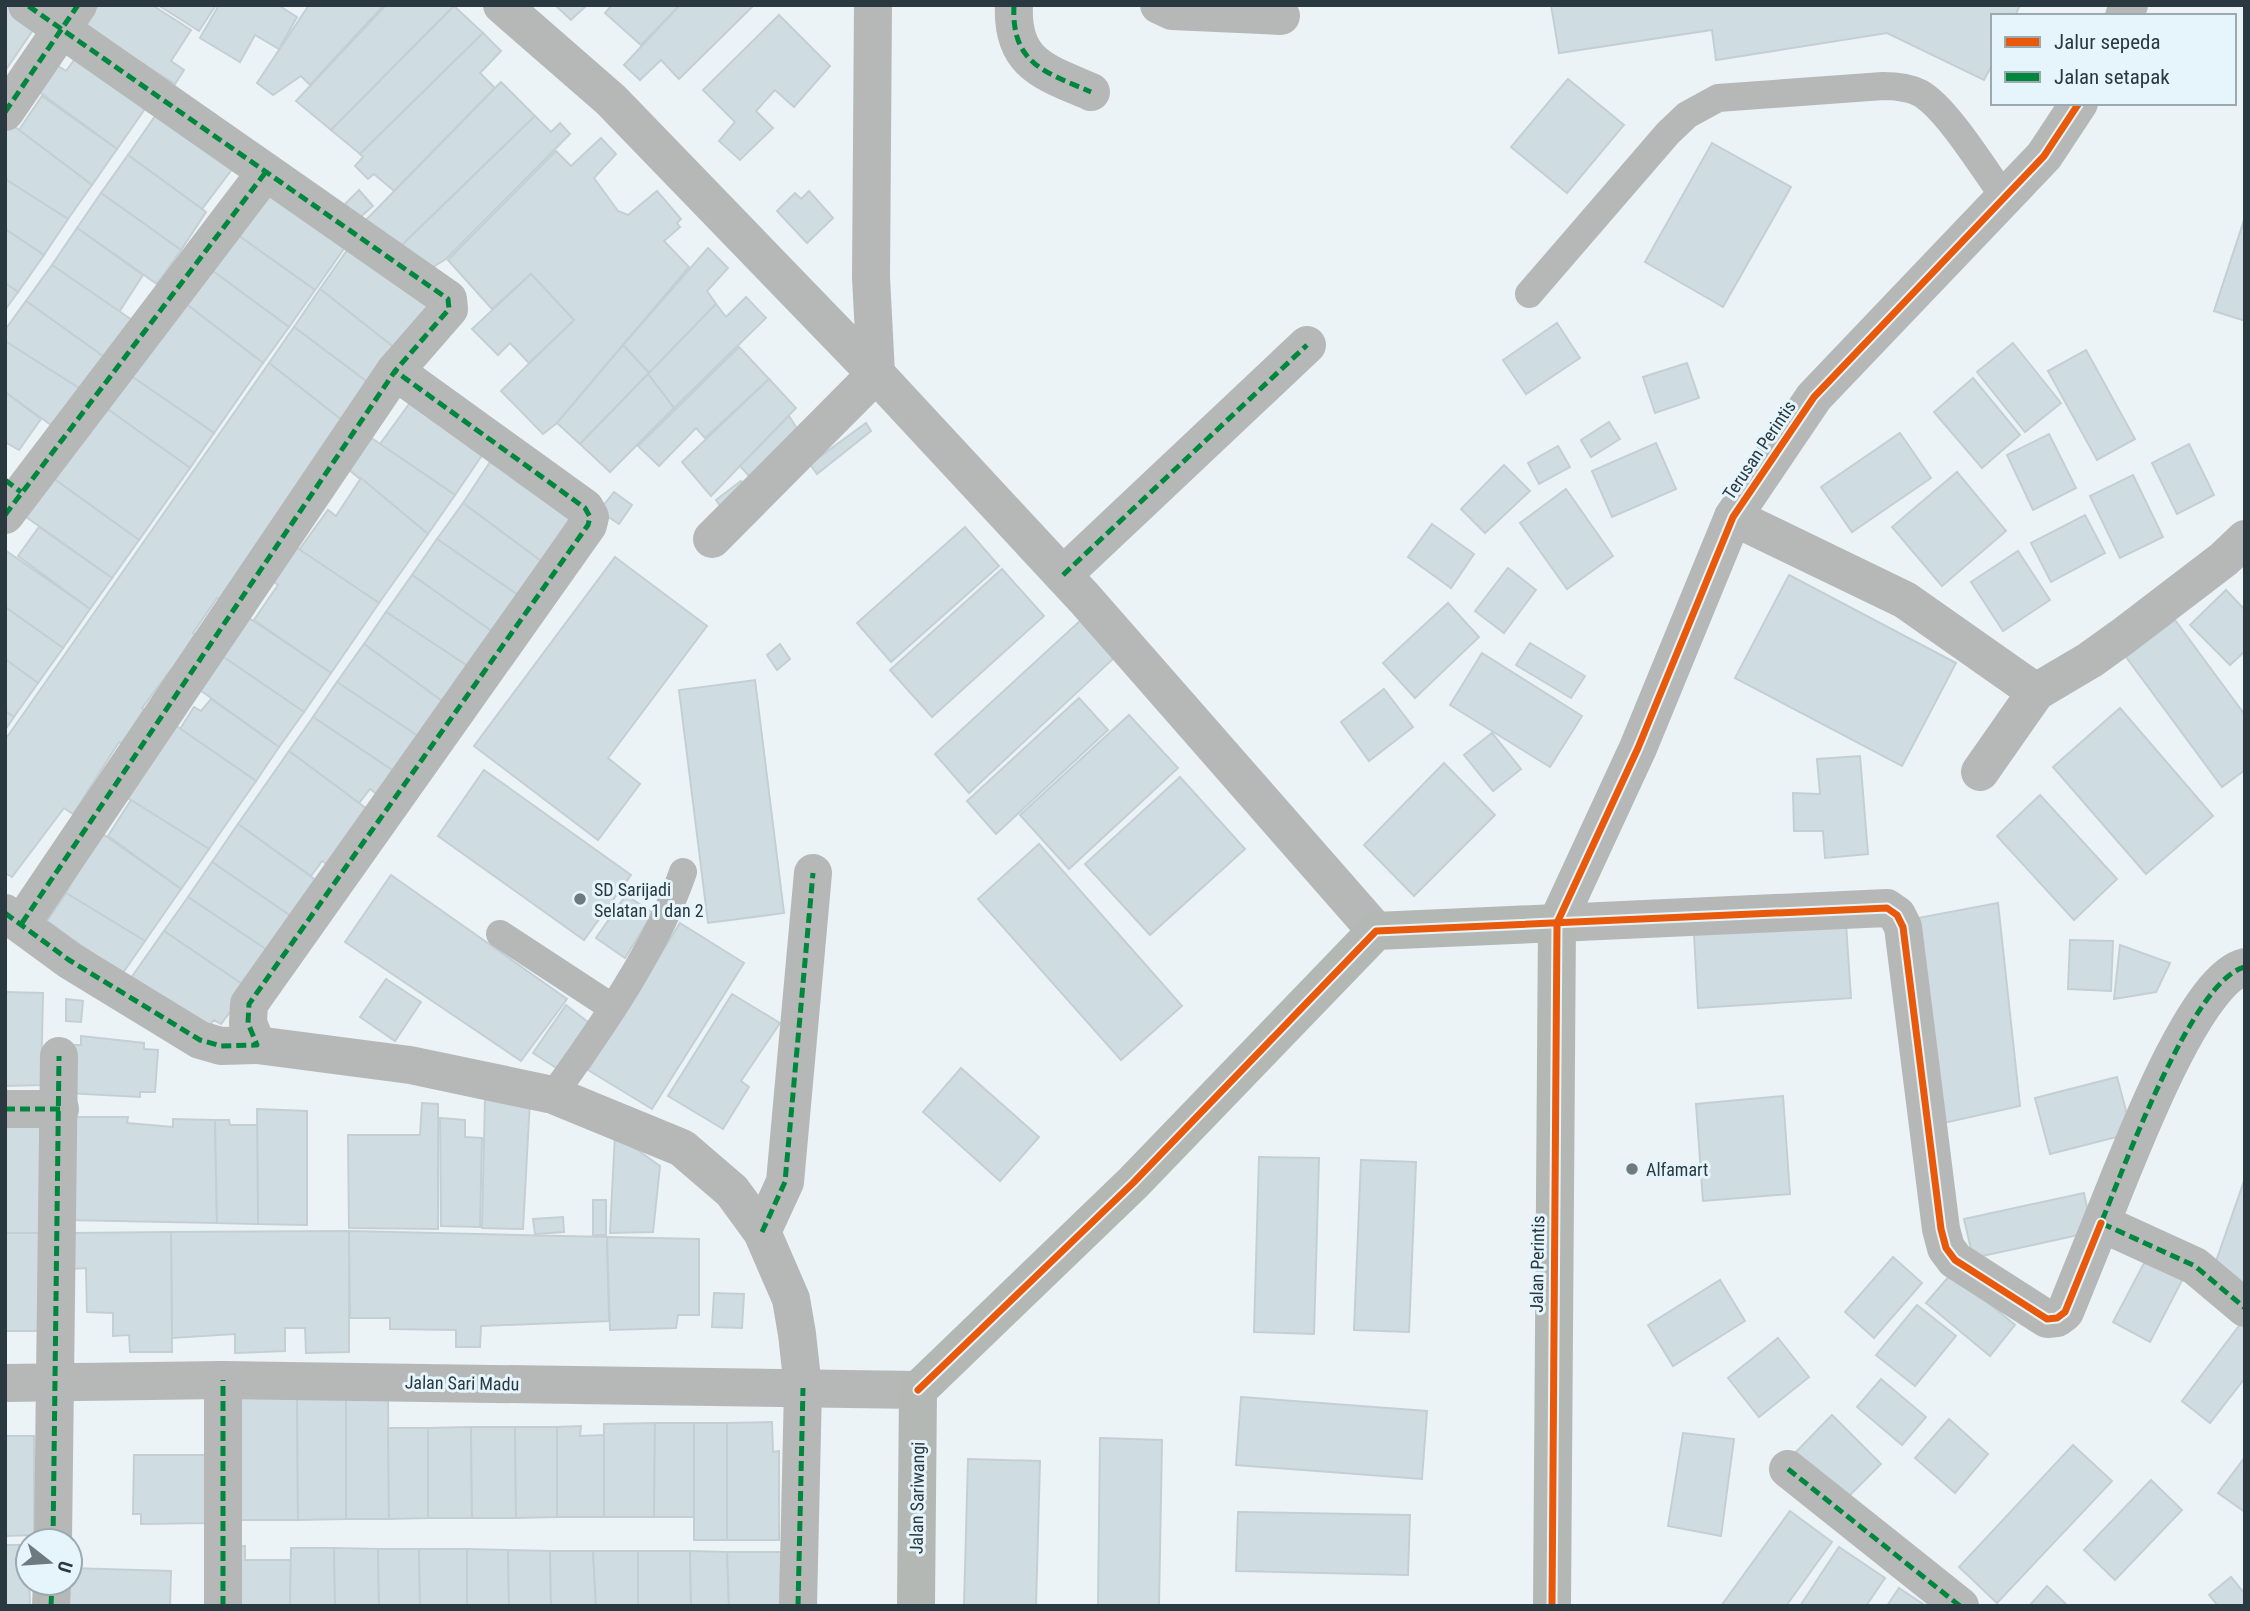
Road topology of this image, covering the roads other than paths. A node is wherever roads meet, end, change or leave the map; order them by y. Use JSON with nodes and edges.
{"nodes":[{"id":1,"x":27,"y":5,"type":"edge"},
{"id":2,"x":502,"y":5,"type":"edge"},
{"id":3,"x":873,"y":5,"type":"edge"},
{"id":4,"x":1014,"y":5,"type":"edge"},
{"id":5,"x":1159,"y":5,"type":"edge"},
{"id":6,"x":1281,"y":16,"type":"dead end"},
{"id":7,"x":70,"y":17,"type":"edge"},
{"id":8,"x":1091,"y":92,"type":"dead end"},
{"id":9,"x":2078,"y":105,"type":"edge"},
{"id":10,"x":5,"y":112,"type":"edge"},
{"id":11,"x":265,"y":173,"type":"junction"},
{"id":12,"x":2005,"y":198,"type":"junction"},
{"id":13,"x":1529,"y":294,"type":"dead end"},
{"id":14,"x":1307,"y":345,"type":"dead end"},
{"id":15,"x":395,"y":371,"type":"junction"},
{"id":16,"x":876,"y":374,"type":"junction"},
{"id":17,"x":10,"y":496,"type":"edge"},
{"id":18,"x":1733,"y":517,"type":"junction"},
{"id":19,"x":712,"y":539,"type":"dead end"},
{"id":20,"x":2245,"y":539,"type":"edge"},
{"id":21,"x":1063,"y":575,"type":"junction"},
{"id":22,"x":2036,"y":692,"type":"junction"},
{"id":23,"x":1980,"y":772,"type":"dead end"},
{"id":24,"x":683,"y":872,"type":"dead end"},
{"id":25,"x":813,"y":873,"type":"dead end"},
{"id":26,"x":13,"y":918,"type":"edge"},
{"id":27,"x":1557,"y":923,"type":"junction"},
{"id":28,"x":1376,"y":930,"type":"junction"},
{"id":29,"x":500,"y":934,"type":"dead end"},
{"id":30,"x":2245,"y":967,"type":"edge"},
{"id":31,"x":613,"y":1008,"type":"junction"},
{"id":32,"x":257,"y":1045,"type":"junction"},
{"id":33,"x":59,"y":1056,"type":"dead end"},
{"id":34,"x":553,"y":1095,"type":"junction"},
{"id":35,"x":5,"y":1109,"type":"edge"},
{"id":36,"x":60,"y":1109,"type":"junction"},
{"id":37,"x":2101,"y":1223,"type":"junction"},
{"id":38,"x":762,"y":1232,"type":"junction"},
{"id":39,"x":2245,"y":1308,"type":"edge"},
{"id":40,"x":223,"y":1380,"type":"junction"},
{"id":41,"x":56,"y":1381,"type":"junction"},
{"id":42,"x":5,"y":1383,"type":"edge"},
{"id":43,"x":803,"y":1388,"type":"junction"},
{"id":44,"x":918,"y":1390,"type":"junction"},
{"id":45,"x":1788,"y":1468,"type":"dead end"},
{"id":46,"x":53,"y":1527,"type":"edge"},
{"id":47,"x":223,"y":1606,"type":"edge"},
{"id":48,"x":798,"y":1606,"type":"edge"},
{"id":49,"x":916,"y":1606,"type":"edge"},
{"id":50,"x":1552,"y":1606,"type":"edge"},
{"id":51,"x":1960,"y":1606,"type":"edge"}],
"edges":[{"from":1,"to":7,"type":"street"},
{"from":2,"to":16,"type":"street"},
{"from":3,"to":16,"type":"street"},
{"from":4,"to":8,"type":"street"},
{"from":5,"to":6,"type":"street"},
{"from":7,"to":10,"type":"street"},
{"from":7,"to":11,"type":"street"},
{"from":9,"to":12,"type":"street","name":"Terusan Perintis"},
{"from":11,"to":15,"type":"street"},
{"from":11,"to":17,"type":"street"},
{"from":12,"to":13,"type":"lane"},
{"from":12,"to":18,"type":"street","name":"Terusan Perintis"},
{"from":14,"to":21,"type":"street"},
{"from":15,"to":26,"type":"street"},
{"from":15,"to":32,"type":"street"},
{"from":16,"to":19,"type":"street"},
{"from":16,"to":21,"type":"street"},
{"from":18,"to":22,"type":"street"},
{"from":18,"to":27,"type":"street","name":"Terusan Perintis"},
{"from":20,"to":22,"type":"street"},
{"from":21,"to":28,"type":"street"},
{"from":22,"to":23,"type":"street"},
{"from":24,"to":31,"type":"lane"},
{"from":25,"to":38,"type":"street"},
{"from":26,"to":32,"type":"street"},
{"from":27,"to":28,"type":"street"},
{"from":27,"to":37,"type":"street"},
{"from":27,"to":50,"type":"street","name":"Jalan Perintis"},
{"from":28,"to":44,"type":"street"},
{"from":29,"to":31,"type":"lane"},
{"from":30,"to":37,"type":"street"},
{"from":31,"to":34,"type":"lane"},
{"from":32,"to":34,"type":"street"},
{"from":33,"to":36,"type":"street"},
{"from":34,"to":38,"type":"street"},
{"from":35,"to":36,"type":"street"},
{"from":36,"to":41,"type":"street"},
{"from":37,"to":39,"type":"street"},
{"from":38,"to":43,"type":"street"},
{"from":40,"to":41,"type":"street","name":"Jalan Sari Madu"},
{"from":40,"to":43,"type":"street","name":"Jalan Sari Madu"},
{"from":40,"to":47,"type":"street"},
{"from":41,"to":42,"type":"street","name":"Jalan Sari Madu"},
{"from":41,"to":46,"type":"street"},
{"from":43,"to":44,"type":"street","name":"Jalan Sari Madu"},
{"from":43,"to":48,"type":"street"},
{"from":44,"to":49,"type":"street","name":"Jalan Sariwangi"},
{"from":45,"to":51,"type":"street"}]}
